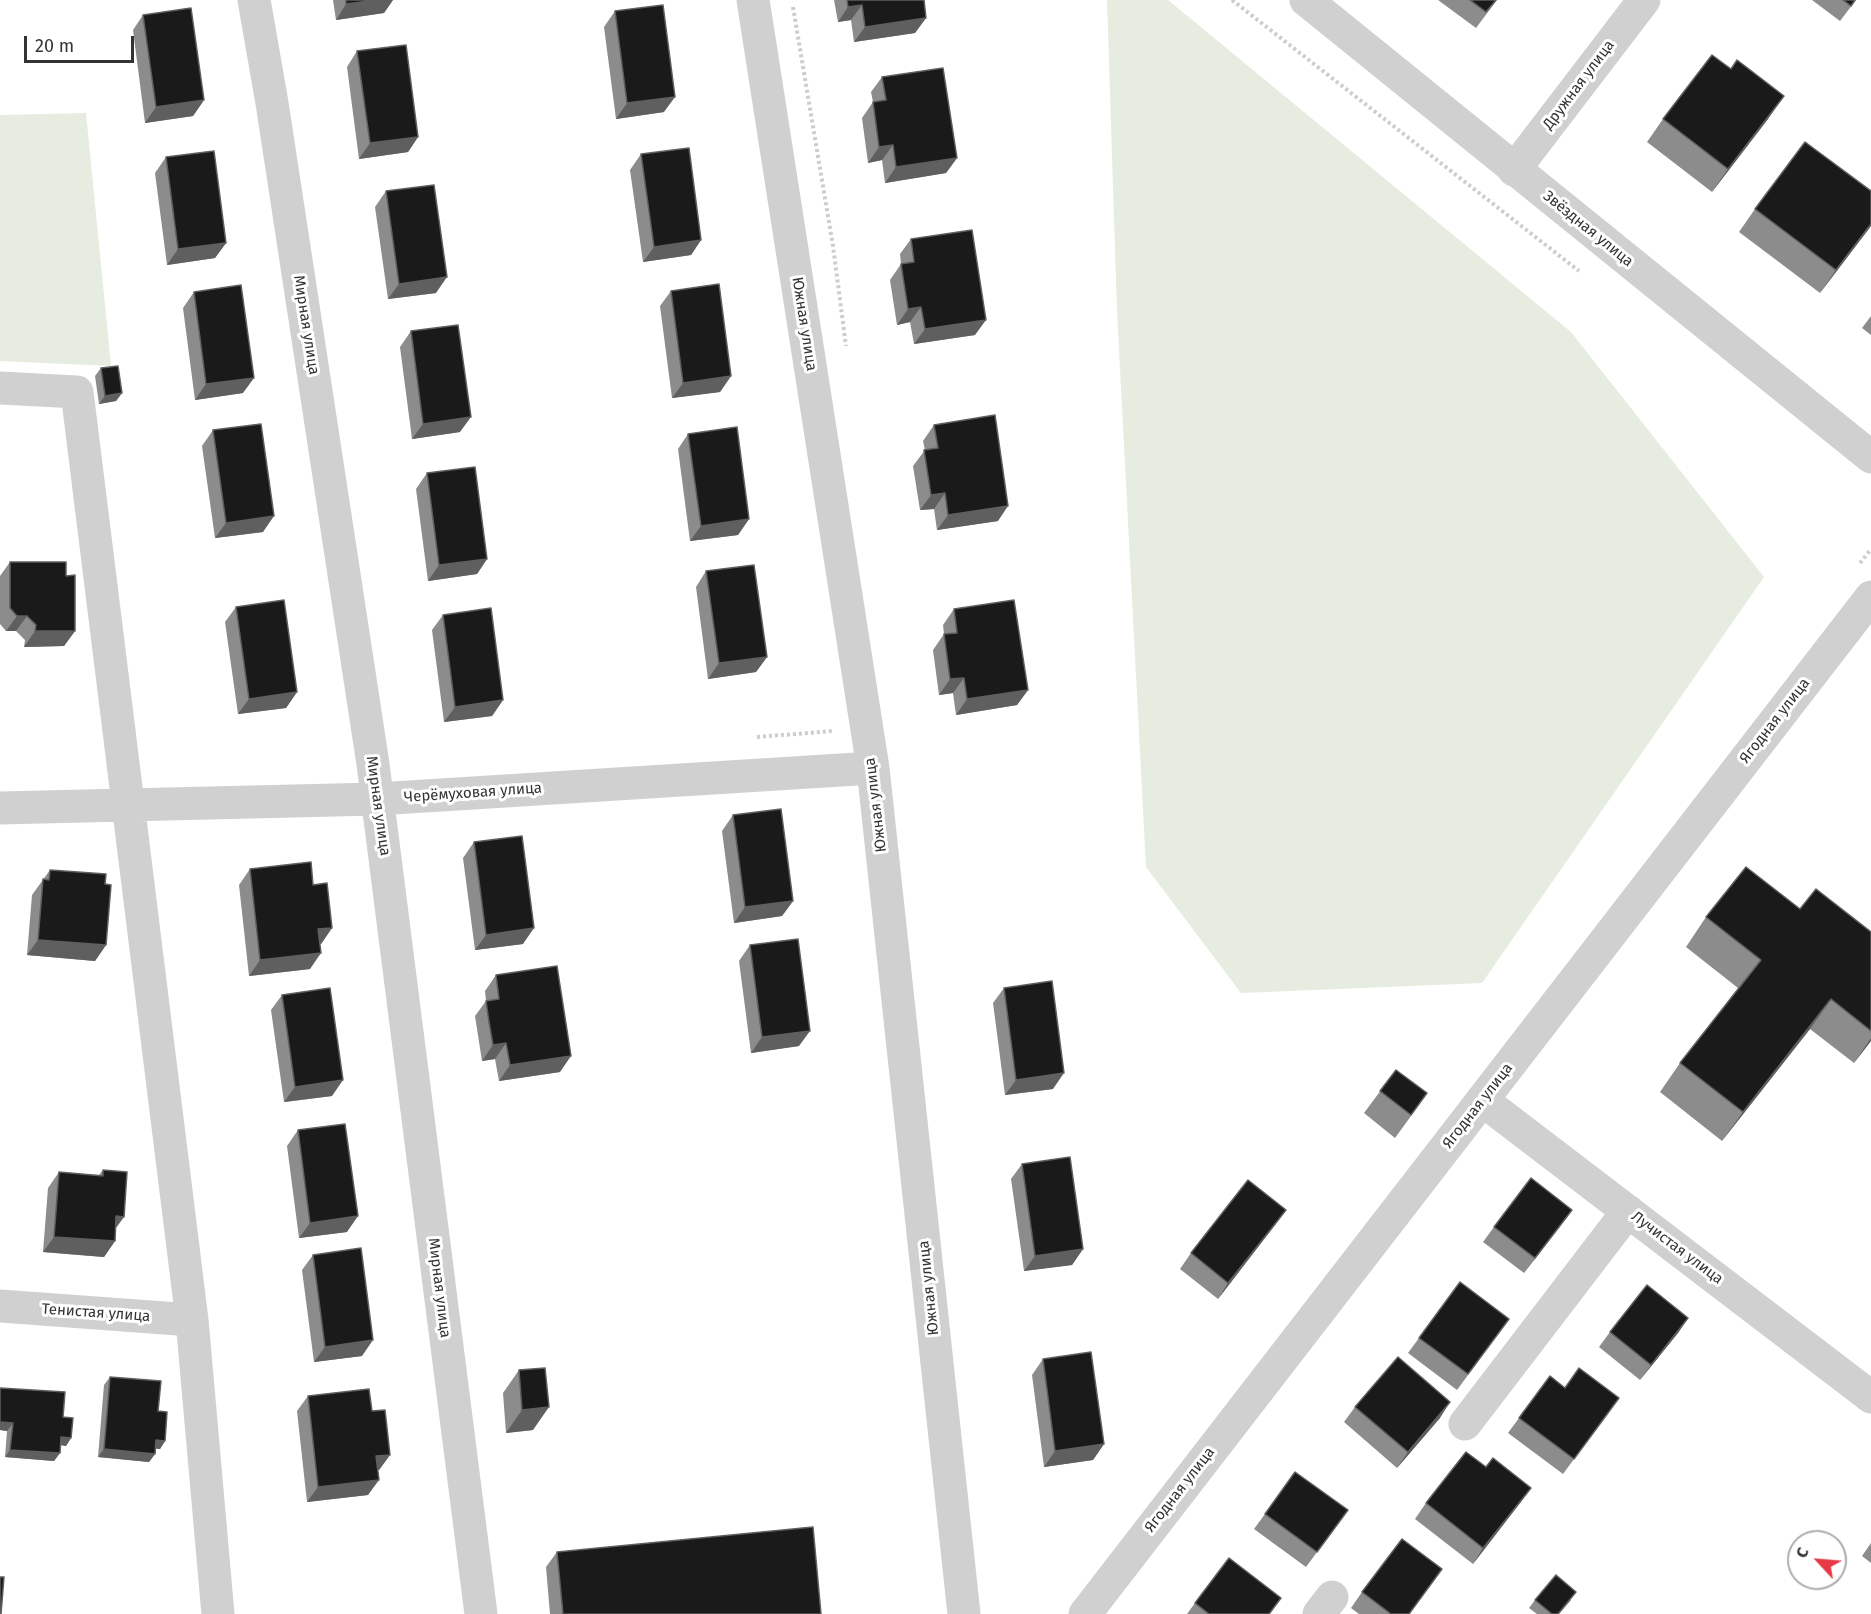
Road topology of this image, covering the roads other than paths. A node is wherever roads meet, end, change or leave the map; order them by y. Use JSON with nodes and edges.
{"nodes":[{"id":1,"x":254,"y":0,"type":"edge"},
{"id":2,"x":753,"y":0,"type":"edge"},
{"id":3,"x":1306,"y":0,"type":"edge"},
{"id":4,"x":1644,"y":0,"type":"edge"},
{"id":5,"x":1514,"y":170,"type":"junction"},
{"id":6,"x":0,"y":388,"type":"edge"},
{"id":7,"x":1871,"y":457,"type":"edge"},
{"id":8,"x":1871,"y":597,"type":"edge"},
{"id":9,"x":873,"y":768,"type":"junction"},
{"id":10,"x":377,"y":799,"type":"junction"},
{"id":11,"x":127,"y":805,"type":"junction"},
{"id":12,"x":0,"y":808,"type":"edge"},
{"id":13,"x":1482,"y":1100,"type":"junction"},
{"id":14,"x":1628,"y":1211,"type":"junction"},
{"id":15,"x":0,"y":1306,"type":"edge"},
{"id":16,"x":192,"y":1320,"type":"junction"},
{"id":17,"x":1871,"y":1397,"type":"edge"},
{"id":18,"x":1465,"y":1424,"type":"dead end"},
{"id":19,"x":218,"y":1614,"type":"edge"},
{"id":20,"x":481,"y":1614,"type":"edge"},
{"id":21,"x":964,"y":1614,"type":"edge"},
{"id":22,"x":1085,"y":1614,"type":"edge"}],
"edges":[{"from":1,"to":10,"type":"street","name":"Мирная улица"},
{"from":2,"to":9,"type":"street","name":"Южная улица"},
{"from":3,"to":5,"type":"street","name":"Звёздная улица"},
{"from":4,"to":5,"type":"street","name":"Дружная улица"},
{"from":5,"to":7,"type":"street","name":"Звёздная улица"},
{"from":6,"to":11,"type":"street"},
{"from":8,"to":13,"type":"street","name":"Ягодная улица"},
{"from":9,"to":10,"type":"street","name":"Черёмуховая улица"},
{"from":9,"to":21,"type":"street","name":"Южная улица"},
{"from":10,"to":11,"type":"street","name":"Черёмуховая улица"},
{"from":10,"to":20,"type":"street","name":"Мирная улица"},
{"from":11,"to":12,"type":"street","name":"Черёмуховая улица"},
{"from":11,"to":16,"type":"street"},
{"from":13,"to":14,"type":"street","name":"Лучистая улица"},
{"from":13,"to":22,"type":"street","name":"Ягодная улица"},
{"from":14,"to":17,"type":"street","name":"Лучистая улица"},
{"from":14,"to":18,"type":"street"},
{"from":15,"to":16,"type":"street","name":"Тенистая улица"},
{"from":16,"to":19,"type":"street"}]}
